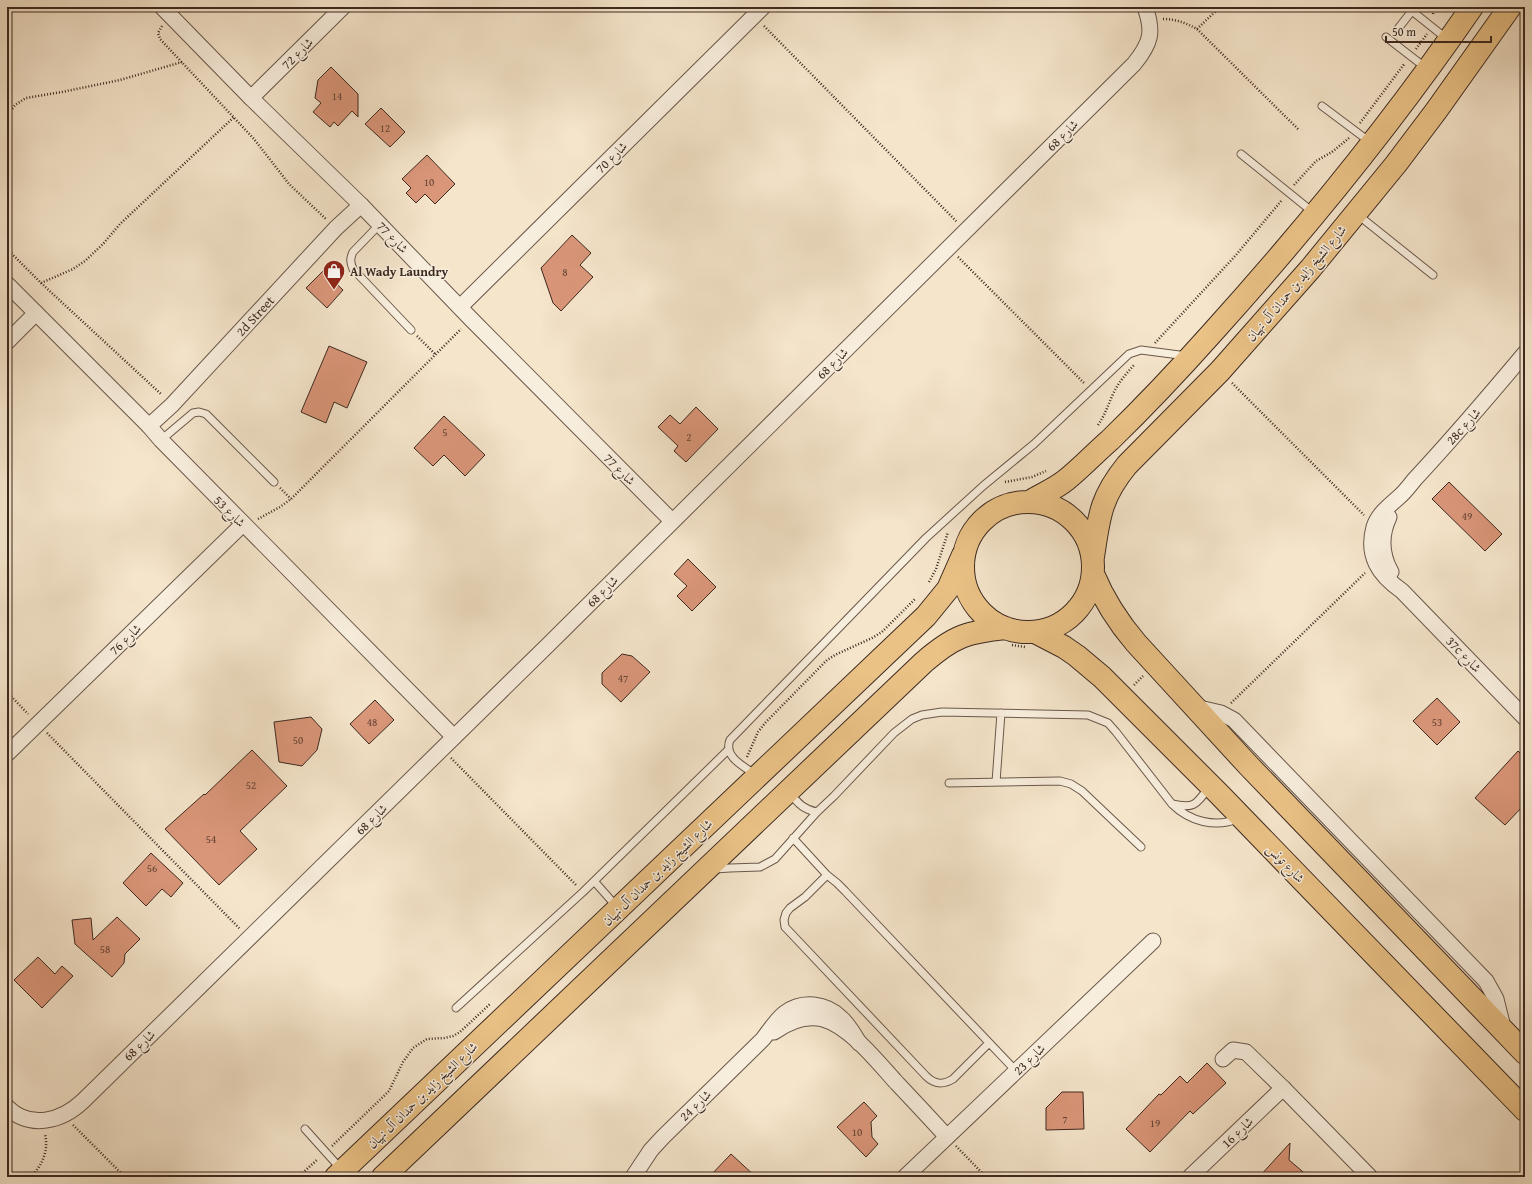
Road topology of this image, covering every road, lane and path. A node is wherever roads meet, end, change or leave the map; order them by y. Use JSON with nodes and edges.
{"nodes":[{"id":1,"x":343,"y":7,"type":"edge"},
{"id":2,"x":1144,"y":7,"type":"edge"},
{"id":3,"x":1220,"y":7,"type":"edge"},
{"id":4,"x":1434,"y":7,"type":"edge"},
{"id":5,"x":1472,"y":7,"type":"edge"},
{"id":6,"x":1510,"y":7,"type":"edge"},
{"id":7,"x":1413,"y":9,"type":"edge"},
{"id":8,"x":758,"y":11,"type":"edge"},
{"id":9,"x":166,"y":12,"type":"edge"},
{"id":10,"x":1150,"y":21,"type":"junction"},
{"id":11,"x":1431,"y":26,"type":"junction"},
{"id":12,"x":1197,"y":29,"type":"junction"},
{"id":13,"x":1397,"y":30,"type":"dead end"},
{"id":14,"x":1386,"y":38,"type":"dead end"},
{"id":15,"x":1449,"y":40,"type":"junction"},
{"id":16,"x":1410,"y":56,"type":"junction"},
{"id":17,"x":182,"y":62,"type":"junction"},
{"id":18,"x":1428,"y":70,"type":"junction"},
{"id":19,"x":251,"y":98,"type":"junction"},
{"id":20,"x":1322,"y":106,"type":"dead end"},
{"id":21,"x":7,"y":116,"type":"edge"},
{"id":22,"x":234,"y":118,"type":"junction"},
{"id":23,"x":1299,"y":130,"type":"dead end"},
{"id":24,"x":1355,"y":130,"type":"junction"},
{"id":25,"x":1372,"y":143,"type":"junction"},
{"id":26,"x":1241,"y":154,"type":"dead end"},
{"id":27,"x":1289,"y":192,"type":"junction"},
{"id":28,"x":361,"y":205,"type":"junction"},
{"id":29,"x":1355,"y":212,"type":"junction"},
{"id":30,"x":1316,"y":214,"type":"junction"},
{"id":31,"x":380,"y":224,"type":"junction"},
{"id":32,"x":336,"y":228,"type":"junction"},
{"id":33,"x":966,"y":230,"type":"junction"},
{"id":34,"x":948,"y":248,"type":"junction"},
{"id":35,"x":7,"y":249,"type":"edge"},
{"id":36,"x":1433,"y":275,"type":"dead end"},
{"id":37,"x":41,"y":283,"type":"junction"},
{"id":38,"x":7,"y":284,"type":"edge"},
{"id":39,"x":460,"y":306,"type":"junction"},
{"id":40,"x":36,"y":313,"type":"junction"},
{"id":41,"x":471,"y":319,"type":"junction"},
{"id":42,"x":411,"y":330,"type":"joint"},
{"id":43,"x":7,"y":342,"type":"edge"},
{"id":44,"x":1147,"y":351,"type":"junction"},
{"id":45,"x":1525,"y":353,"type":"edge"},
{"id":46,"x":435,"y":354,"type":"junction"},
{"id":47,"x":1191,"y":356,"type":"junction"},
{"id":48,"x":1220,"y":371,"type":"junction"},
{"id":49,"x":1091,"y":390,"type":"junction"},
{"id":50,"x":172,"y":405,"type":"junction"},
{"id":51,"x":149,"y":426,"type":"junction"},
{"id":52,"x":1096,"y":427,"type":"dead end"},
{"id":53,"x":161,"y":440,"type":"junction"},
{"id":54,"x":1050,"y":468,"type":"dead end"},
{"id":55,"x":274,"y":482,"type":"joint"},
{"id":56,"x":983,"y":486,"type":"junction"},
{"id":57,"x":1400,"y":497,"type":"junction"},
{"id":58,"x":291,"y":499,"type":"junction"},
{"id":59,"x":1031,"y":501,"type":"junction"},
{"id":60,"x":955,"y":511,"type":"junction"},
{"id":61,"x":672,"y":522,"type":"junction"},
{"id":62,"x":243,"y":524,"type":"junction"},
{"id":63,"x":1375,"y":526,"type":"junction"},
{"id":64,"x":1377,"y":546,"type":"junction"},
{"id":65,"x":963,"y":555,"type":"junction"},
{"id":66,"x":1376,"y":563,"type":"junction"},
{"id":67,"x":1093,"y":565,"type":"junction"},
{"id":68,"x":927,"y":585,"type":"dead end"},
{"id":69,"x":1402,"y":591,"type":"junction"},
{"id":70,"x":919,"y":595,"type":"dead end"},
{"id":71,"x":1006,"y":628,"type":"junction"},
{"id":72,"x":1035,"y":632,"type":"junction"},
{"id":73,"x":7,"y":692,"type":"edge"},
{"id":74,"x":1195,"y":707,"type":"junction"},
{"id":75,"x":1001,"y":713,"type":"junction"},
{"id":76,"x":1221,"y":713,"type":"junction"},
{"id":77,"x":1525,"y":718,"type":"edge"},
{"id":78,"x":38,"y":724,"type":"junction"},
{"id":79,"x":454,"y":737,"type":"junction"},
{"id":80,"x":442,"y":749,"type":"junction"},
{"id":81,"x":728,"y":750,"type":"junction"},
{"id":82,"x":7,"y":754,"type":"edge"},
{"id":83,"x":750,"y":771,"type":"junction"},
{"id":84,"x":996,"y":782,"type":"junction"},
{"id":85,"x":949,"y":783,"type":"dead end"},
{"id":86,"x":1210,"y":785,"type":"junction"},
{"id":87,"x":789,"y":791,"type":"junction"},
{"id":88,"x":1172,"y":804,"type":"junction"},
{"id":89,"x":817,"y":812,"type":"junction"},
{"id":90,"x":1241,"y":817,"type":"junction"},
{"id":91,"x":793,"y":838,"type":"junction"},
{"id":92,"x":1140,"y":847,"type":"dead end"},
{"id":93,"x":704,"y":872,"type":"junction"},
{"id":94,"x":826,"y":875,"type":"junction"},
{"id":95,"x":594,"y":881,"type":"junction"},
{"id":96,"x":583,"y":892,"type":"junction"},
{"id":97,"x":619,"y":908,"type":"junction"},
{"id":98,"x":249,"y":938,"type":"junction"},
{"id":99,"x":1153,"y":941,"type":"dead end"},
{"id":100,"x":496,"y":998,"type":"dead end"},
{"id":101,"x":456,"y":1008,"type":"dead end"},
{"id":102,"x":1504,"y":1032,"type":"junction"},
{"id":103,"x":989,"y":1043,"type":"junction"},
{"id":104,"x":1525,"y":1053,"type":"edge"},
{"id":105,"x":1223,"y":1059,"type":"dead end"},
{"id":106,"x":1016,"y":1071,"type":"junction"},
{"id":107,"x":1283,"y":1088,"type":"junction"},
{"id":108,"x":7,"y":1107,"type":"edge"},
{"id":109,"x":1525,"y":1110,"type":"edge"},
{"id":110,"x":64,"y":1116,"type":"junction"},
{"id":111,"x":40,"y":1120,"type":"junction"},
{"id":112,"x":305,"y":1129,"type":"dead end"},
{"id":113,"x":947,"y":1137,"type":"junction"},
{"id":114,"x":325,"y":1152,"type":"junction"},
{"id":115,"x":399,"y":1168,"type":"edge"},
{"id":116,"x":339,"y":1174,"type":"edge"},
{"id":117,"x":32,"y":1177,"type":"edge"},
{"id":118,"x":125,"y":1177,"type":"edge"},
{"id":119,"x":298,"y":1177,"type":"edge"},
{"id":120,"x":383,"y":1177,"type":"edge"},
{"id":121,"x":633,"y":1177,"type":"edge"},
{"id":122,"x":905,"y":1177,"type":"edge"},
{"id":123,"x":986,"y":1177,"type":"edge"},
{"id":124,"x":1190,"y":1177,"type":"edge"},
{"id":125,"x":1370,"y":1177,"type":"edge"}],
"edges":[{"from":1,"to":19,"type":"street","name":"شارع 72"},
{"from":2,"to":10,"type":"street","name":"شارع 68"},
{"from":3,"to":12,"type":"path"},
{"from":4,"to":11,"type":"path"},
{"from":5,"to":15,"type":"main road"},
{"from":6,"to":29,"type":"main road","name":"شارع الشيخ زايد بن حمدان آل نهيان"},
{"from":7,"to":11,"type":"lane"},
{"from":7,"to":13,"type":"lane"},
{"from":8,"to":33,"type":"path"},
{"from":8,"to":39,"type":"street","name":"شارع 70"},
{"from":9,"to":17,"type":"path"},
{"from":9,"to":19,"type":"street","name":"شارع 77"},
{"from":10,"to":12,"type":"path"},
{"from":10,"to":33,"type":"street","name":"شارع 68"},
{"from":11,"to":15,"type":"lane"},
{"from":11,"to":16,"type":"path"},
{"from":12,"to":23,"type":"path"},
{"from":14,"to":16,"type":"lane"},
{"from":15,"to":18,"type":"main road"},
{"from":16,"to":18,"type":"lane"},
{"from":16,"to":24,"type":"path"},
{"from":17,"to":21,"type":"path"},
{"from":17,"to":22,"type":"path"},
{"from":18,"to":25,"type":"main road"},
{"from":19,"to":28,"type":"street","name":"شارع 77"},
{"from":20,"to":24,"type":"lane"},
{"from":22,"to":32,"type":"path"},
{"from":22,"to":37,"type":"path"},
{"from":24,"to":25,"type":"lane"},
{"from":24,"to":27,"type":"path"},
{"from":25,"to":30,"type":"main road"},
{"from":26,"to":27,"type":"lane"},
{"from":27,"to":30,"type":"lane"},
{"from":27,"to":44,"type":"path"},
{"from":28,"to":31,"type":"street","name":"شارع 77"},
{"from":28,"to":32,"type":"street","name":"2d Street"},
{"from":29,"to":36,"type":"lane"},
{"from":29,"to":48,"type":"main road","name":"شارع الشيخ زايد بن حمدان آل نهيان"},
{"from":30,"to":47,"type":"main road"},
{"from":31,"to":39,"type":"street","name":"شارع 77"},
{"from":31,"to":42,"type":"lane"},
{"from":32,"to":50,"type":"street","name":"2d Street"},
{"from":33,"to":34,"type":"street","name":"شارع 68"},
{"from":34,"to":49,"type":"path"},
{"from":34,"to":61,"type":"street","name":"شارع 68"},
{"from":35,"to":37,"type":"path"},
{"from":37,"to":50,"type":"path"},
{"from":38,"to":40,"type":"street","name":"شارع 53"},
{"from":39,"to":41,"type":"street","name":"شارع 77"},
{"from":40,"to":43,"type":"street"},
{"from":40,"to":51,"type":"street","name":"شارع 53"},
{"from":41,"to":46,"type":"path"},
{"from":41,"to":61,"type":"street","name":"شارع 77"},
{"from":42,"to":46,"type":"path"},
{"from":44,"to":47,"type":"lane"},
{"from":44,"to":49,"type":"lane"},
{"from":44,"to":52,"type":"path"},
{"from":45,"to":57,"type":"street","name":"28c شارع"},
{"from":46,"to":58,"type":"path"},
{"from":47,"to":59,"type":"main road"},
{"from":48,"to":63,"type":"path"},
{"from":48,"to":67,"type":"main road","name":"شارع الشيخ زايد بن حمدان آل نهيان"},
{"from":49,"to":56,"type":"lane"},
{"from":50,"to":51,"type":"street","name":"2d Street"},
{"from":51,"to":53,"type":"street","name":"شارع 53"},
{"from":53,"to":55,"type":"lane"},
{"from":53,"to":62,"type":"street","name":"شارع 53"},
{"from":54,"to":56,"type":"path"},
{"from":55,"to":58,"type":"path"},
{"from":56,"to":60,"type":"lane"},
{"from":57,"to":63,"type":"street","name":"28c شارع"},
{"from":57,"to":64,"type":"street","name":"28c شارع"},
{"from":58,"to":62,"type":"path"},
{"from":59,"to":65,"type":"main road"},
{"from":59,"to":67,"type":"main road"},
{"from":60,"to":68,"type":"path"},
{"from":60,"to":81,"type":"lane"},
{"from":61,"to":79,"type":"street","name":"شارع 68"},
{"from":62,"to":78,"type":"street","name":"شارع 76"},
{"from":62,"to":79,"type":"street","name":"شارع 53"},
{"from":63,"to":64,"type":"street","name":"28c شارع"},
{"from":64,"to":66,"type":"street","name":"37c شارع"},
{"from":64,"to":69,"type":"street","name":"37c شارع"},
{"from":65,"to":71,"type":"main road"},
{"from":65,"to":83,"type":"main road","name":"شارع الشيخ زايد بن حمدان آل نهيان"},
{"from":66,"to":69,"type":"street","name":"37c شارع"},
{"from":66,"to":76,"type":"path"},
{"from":67,"to":72,"type":"main road"},
{"from":67,"to":74,"type":"main road"},
{"from":69,"to":77,"type":"street","name":"37c شارع"},
{"from":70,"to":83,"type":"path"},
{"from":71,"to":72,"type":"main road"},
{"from":71,"to":87,"type":"main road"},
{"from":72,"to":86,"type":"main road","name":"شارع تونس"},
{"from":73,"to":78,"type":"path"},
{"from":74,"to":76,"type":"street"},
{"from":74,"to":102,"type":"main road"},
{"from":75,"to":84,"type":"lane"},
{"from":75,"to":88,"type":"lane"},
{"from":75,"to":89,"type":"lane"},
{"from":76,"to":102,"type":"street"},
{"from":78,"to":82,"type":"street","name":"شارع 76"},
{"from":78,"to":98,"type":"path"},
{"from":79,"to":80,"type":"street","name":"شارع 68"},
{"from":80,"to":96,"type":"path"},
{"from":80,"to":98,"type":"street","name":"شارع 68"},
{"from":81,"to":83,"type":"lane"},
{"from":81,"to":95,"type":"lane"},
{"from":83,"to":97,"type":"main road","name":"شارع الشيخ زايد بن حمدان آل نهيان"},
{"from":84,"to":85,"type":"lane"},
{"from":84,"to":92,"type":"lane"},
{"from":86,"to":88,"type":"lane"},
{"from":86,"to":90,"type":"main road","name":"شارع تونس"},
{"from":87,"to":89,"type":"lane"},
{"from":87,"to":93,"type":"main road"},
{"from":88,"to":90,"type":"lane"},
{"from":89,"to":91,"type":"lane"},
{"from":90,"to":109,"type":"main road","name":"شارع تونس"},
{"from":91,"to":93,"type":"lane"},
{"from":91,"to":94,"type":"lane"},
{"from":93,"to":115,"type":"main road"},
{"from":94,"to":103,"type":"lane"},
{"from":94,"to":103,"type":"lane"},
{"from":95,"to":96,"type":"lane"},
{"from":95,"to":97,"type":"lane"},
{"from":96,"to":101,"type":"lane"},
{"from":97,"to":116,"type":"main road","name":"شارع الشيخ زايد بن حمدان آل نهيان"},
{"from":98,"to":110,"type":"street","name":"شارع 68"},
{"from":99,"to":106,"type":"street","name":"شارع 23"},
{"from":100,"to":114,"type":"path"},
{"from":102,"to":104,"type":"main road"},
{"from":103,"to":106,"type":"lane"},
{"from":105,"to":107,"type":"street"},
{"from":106,"to":113,"type":"street","name":"شارع 23"},
{"from":107,"to":124,"type":"street","name":"شارع 16"},
{"from":107,"to":125,"type":"street"},
{"from":108,"to":111,"type":"street","name":"شارع 68"},
{"from":110,"to":111,"type":"street","name":"شارع 68"},
{"from":110,"to":118,"type":"path"},
{"from":111,"to":117,"type":"path"},
{"from":112,"to":114,"type":"lane"},
{"from":113,"to":121,"type":"street","name":"شارع 24"},
{"from":113,"to":122,"type":"street","name":"شارع 23"},
{"from":113,"to":123,"type":"path"},
{"from":114,"to":116,"type":"lane"},
{"from":114,"to":119,"type":"path"},
{"from":115,"to":120,"type":"main road"}]}
